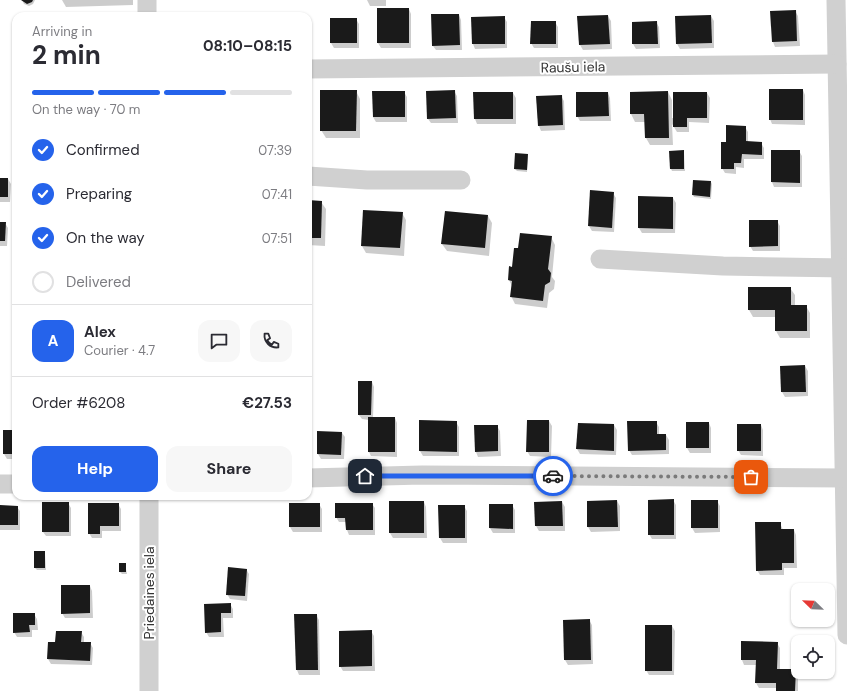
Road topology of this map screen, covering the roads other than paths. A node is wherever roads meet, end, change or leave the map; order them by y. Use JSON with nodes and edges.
{"nodes":[{"id":1,"x":147,"y":0,"type":"edge"},
{"id":2,"x":836,"y":0,"type":"edge"},
{"id":3,"x":147,"y":12,"type":"edge"},
{"id":4,"x":837,"y":64,"type":"junction"},
{"id":5,"x":312,"y":70,"type":"edge"},
{"id":6,"x":312,"y":176,"type":"edge"},
{"id":7,"x":461,"y":180,"type":"dead end"},
{"id":8,"x":600,"y":259,"type":"dead end"},
{"id":9,"x":844,"y":268,"type":"edge"},
{"id":10,"x":312,"y":478,"type":"edge"},
{"id":11,"x":846,"y":478,"type":"edge"},
{"id":12,"x":0,"y":484,"type":"edge"},
{"id":13,"x":12,"y":484,"type":"edge"},
{"id":14,"x":149,"y":500,"type":"edge"},
{"id":15,"x":847,"y":635,"type":"edge"},
{"id":16,"x":149,"y":691,"type":"edge"}],
"edges":[{"from":1,"to":3,"type":"street"},
{"from":2,"to":4,"type":"street"},
{"from":4,"to":5,"type":"street","name":"Raušu iela"},
{"from":4,"to":9,"type":"street"},
{"from":6,"to":7,"type":"street"},
{"from":8,"to":9,"type":"street"},
{"from":9,"to":11,"type":"street"},
{"from":10,"to":11,"type":"street"},
{"from":11,"to":15,"type":"street"},
{"from":12,"to":13,"type":"street"},
{"from":14,"to":16,"type":"street","name":"Priedaines iela"}]}
